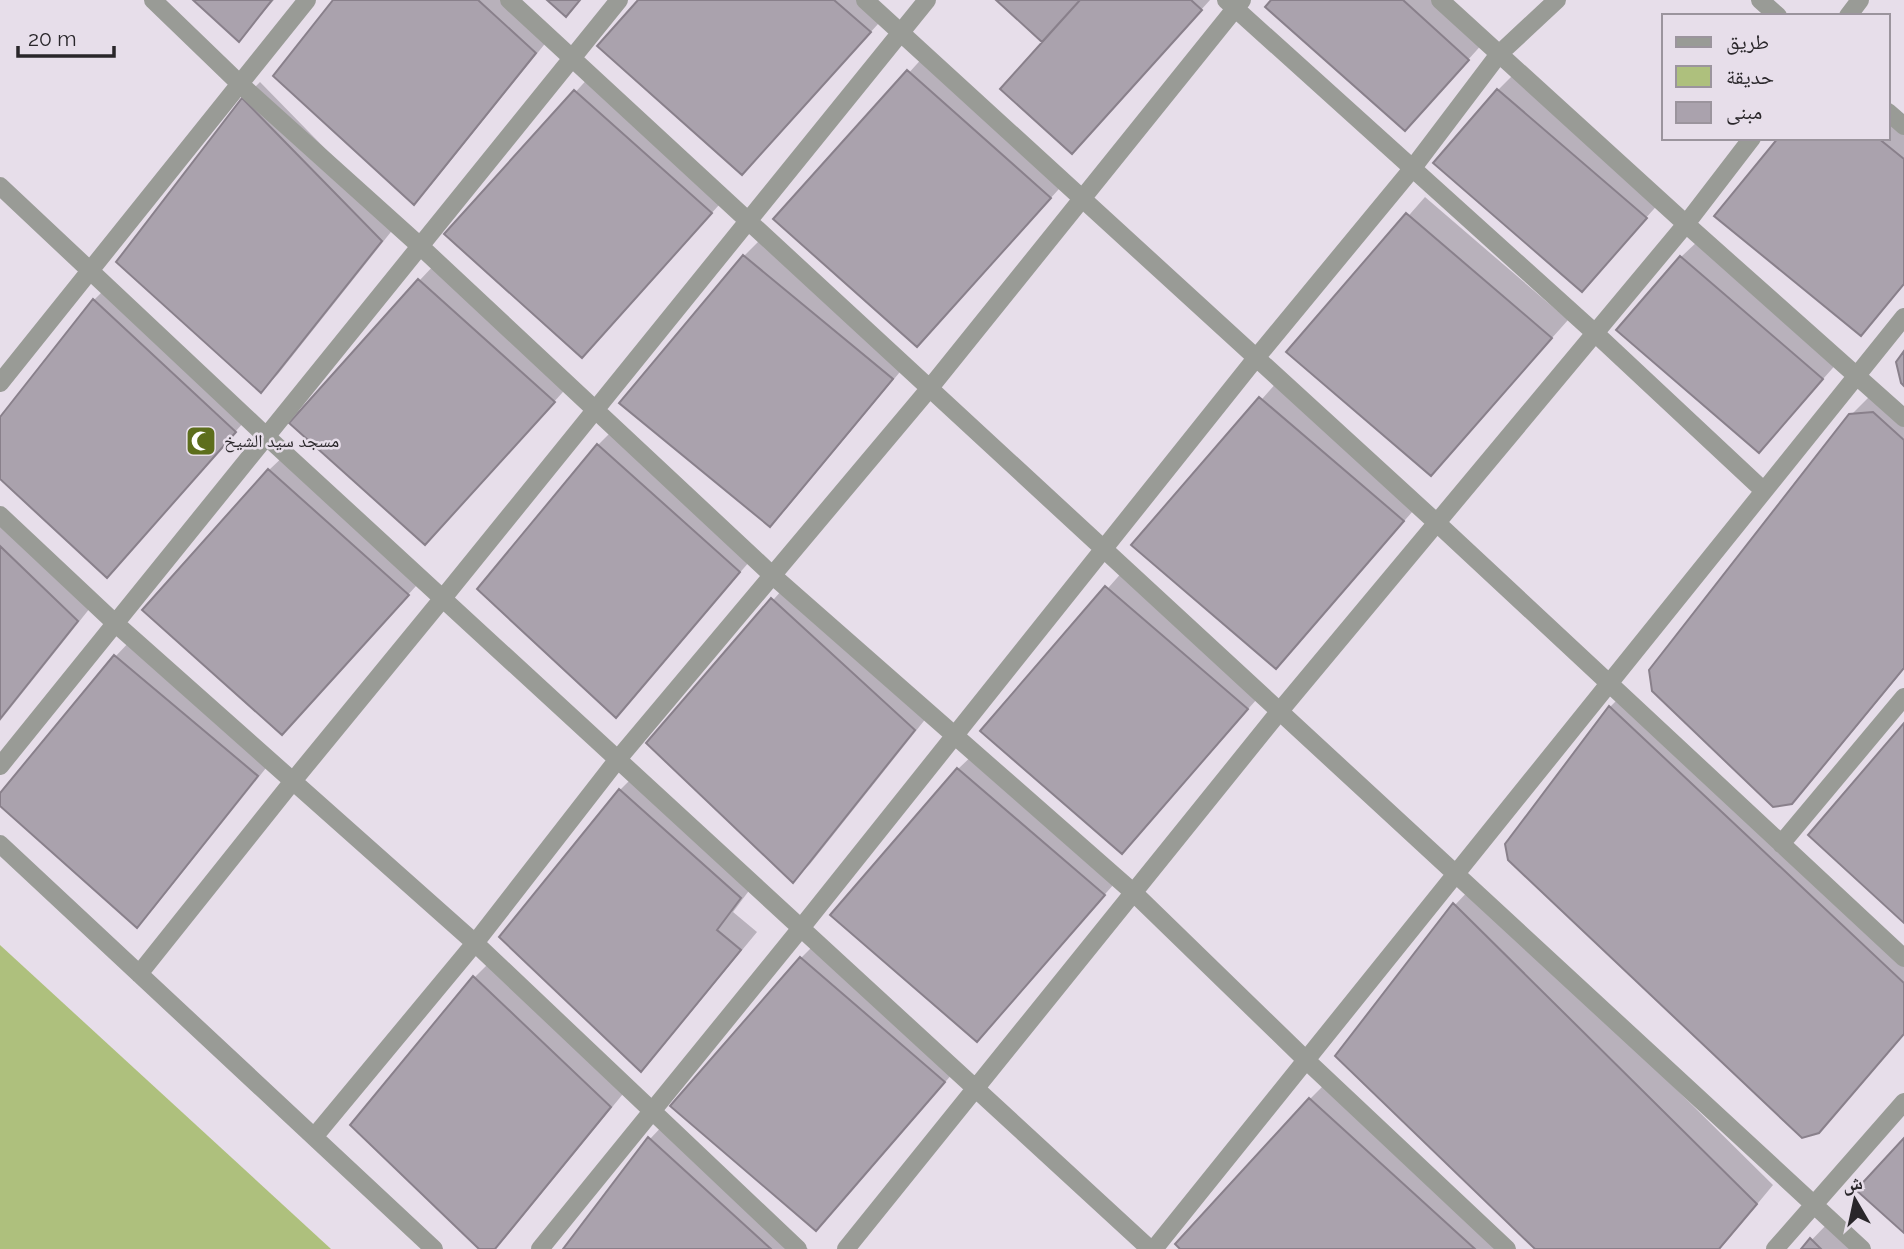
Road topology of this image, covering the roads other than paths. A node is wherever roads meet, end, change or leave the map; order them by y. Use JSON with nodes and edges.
{"nodes":[{"id":1,"x":153,"y":0,"type":"edge"},
{"id":2,"x":307,"y":0,"type":"edge"},
{"id":3,"x":509,"y":0,"type":"edge"},
{"id":4,"x":619,"y":0,"type":"edge"},
{"id":5,"x":865,"y":0,"type":"edge"},
{"id":6,"x":927,"y":0,"type":"edge"},
{"id":7,"x":1440,"y":0,"type":"edge"},
{"id":8,"x":1557,"y":0,"type":"edge"},
{"id":9,"x":1760,"y":0,"type":"edge"},
{"id":10,"x":1234,"y":3,"type":"edge"},
{"id":11,"x":1776,"y":14,"type":"edge"},
{"id":12,"x":901,"y":33,"type":"junction"},
{"id":13,"x":1499,"y":54,"type":"junction"},
{"id":14,"x":572,"y":58,"type":"junction"},
{"id":15,"x":240,"y":84,"type":"junction"},
{"id":16,"x":1890,"y":114,"type":"edge"},
{"id":17,"x":1904,"y":126,"type":"edge"},
{"id":18,"x":1750,"y":140,"type":"edge"},
{"id":19,"x":1412,"y":169,"type":"junction"},
{"id":20,"x":0,"y":186,"type":"edge"},
{"id":21,"x":1082,"y":200,"type":"junction"},
{"id":22,"x":748,"y":221,"type":"junction"},
{"id":23,"x":1686,"y":224,"type":"junction"},
{"id":24,"x":420,"y":246,"type":"junction"},
{"id":25,"x":89,"y":270,"type":"junction"},
{"id":26,"x":1904,"y":317,"type":"edge"},
{"id":27,"x":1595,"y":333,"type":"junction"},
{"id":28,"x":1256,"y":358,"type":"junction"},
{"id":29,"x":1857,"y":376,"type":"junction"},
{"id":30,"x":0,"y":383,"type":"edge"},
{"id":31,"x":929,"y":389,"type":"junction"},
{"id":32,"x":594,"y":410,"type":"junction"},
{"id":33,"x":1904,"y":418,"type":"edge"},
{"id":34,"x":266,"y":436,"type":"junction"},
{"id":35,"x":1764,"y":491,"type":"junction"},
{"id":36,"x":0,"y":515,"type":"edge"},
{"id":37,"x":1437,"y":523,"type":"junction"},
{"id":38,"x":1103,"y":549,"type":"junction"},
{"id":39,"x":772,"y":575,"type":"junction"},
{"id":40,"x":443,"y":598,"type":"junction"},
{"id":41,"x":115,"y":623,"type":"junction"},
{"id":42,"x":1608,"y":684,"type":"junction"},
{"id":43,"x":1904,"y":697,"type":"edge"},
{"id":44,"x":1279,"y":712,"type":"junction"},
{"id":45,"x":954,"y":736,"type":"junction"},
{"id":46,"x":618,"y":759,"type":"junction"},
{"id":47,"x":0,"y":766,"type":"edge"},
{"id":48,"x":293,"y":781,"type":"junction"},
{"id":49,"x":0,"y":844,"type":"edge"},
{"id":50,"x":1781,"y":844,"type":"junction"},
{"id":51,"x":1455,"y":874,"type":"junction"},
{"id":52,"x":1134,"y":893,"type":"junction"},
{"id":53,"x":801,"y":928,"type":"junction"},
{"id":54,"x":475,"y":943,"type":"junction"},
{"id":55,"x":1904,"y":958,"type":"edge"},
{"id":56,"x":139,"y":974,"type":"junction"},
{"id":57,"x":1306,"y":1060,"type":"junction"},
{"id":58,"x":976,"y":1089,"type":"junction"},
{"id":59,"x":1904,"y":1102,"type":"edge"},
{"id":60,"x":652,"y":1110,"type":"junction"},
{"id":61,"x":314,"y":1137,"type":"junction"},
{"id":62,"x":1814,"y":1205,"type":"junction"},
{"id":63,"x":434,"y":1249,"type":"edge"},
{"id":64,"x":540,"y":1249,"type":"edge"},
{"id":65,"x":798,"y":1249,"type":"edge"},
{"id":66,"x":846,"y":1249,"type":"edge"},
{"id":67,"x":1152,"y":1249,"type":"edge"},
{"id":68,"x":1507,"y":1249,"type":"edge"},
{"id":69,"x":1775,"y":1249,"type":"edge"},
{"id":70,"x":1862,"y":1249,"type":"edge"}],
"edges":[{"from":1,"to":15,"type":"street"},
{"from":2,"to":15,"type":"street"},
{"from":3,"to":14,"type":"street"},
{"from":4,"to":14,"type":"street"},
{"from":5,"to":12,"type":"street"},
{"from":6,"to":12,"type":"street"},
{"from":7,"to":13,"type":"street"},
{"from":8,"to":13,"type":"street"},
{"from":9,"to":11,"type":"street"},
{"from":10,"to":19,"type":"street"},
{"from":10,"to":21,"type":"street"},
{"from":12,"to":21,"type":"street"},
{"from":12,"to":22,"type":"street"},
{"from":13,"to":19,"type":"street"},
{"from":13,"to":23,"type":"street"},
{"from":14,"to":22,"type":"street"},
{"from":14,"to":24,"type":"street"},
{"from":15,"to":24,"type":"street"},
{"from":15,"to":25,"type":"street"},
{"from":16,"to":17,"type":"street"},
{"from":18,"to":23,"type":"street"},
{"from":19,"to":27,"type":"street"},
{"from":19,"to":28,"type":"street"},
{"from":20,"to":25,"type":"street"},
{"from":21,"to":28,"type":"street"},
{"from":21,"to":31,"type":"street"},
{"from":22,"to":31,"type":"street"},
{"from":22,"to":32,"type":"street"},
{"from":23,"to":27,"type":"street"},
{"from":23,"to":29,"type":"street"},
{"from":24,"to":32,"type":"street"},
{"from":24,"to":34,"type":"street"},
{"from":25,"to":30,"type":"street"},
{"from":25,"to":34,"type":"street"},
{"from":26,"to":29,"type":"street"},
{"from":27,"to":35,"type":"street"},
{"from":27,"to":37,"type":"street"},
{"from":28,"to":37,"type":"street"},
{"from":28,"to":38,"type":"street"},
{"from":29,"to":33,"type":"street"},
{"from":29,"to":35,"type":"street"},
{"from":31,"to":38,"type":"street"},
{"from":31,"to":39,"type":"street"},
{"from":32,"to":39,"type":"street"},
{"from":32,"to":40,"type":"street"},
{"from":34,"to":40,"type":"street"},
{"from":34,"to":41,"type":"street"},
{"from":35,"to":42,"type":"street"},
{"from":36,"to":41,"type":"street"},
{"from":37,"to":42,"type":"street"},
{"from":37,"to":44,"type":"street"},
{"from":38,"to":44,"type":"street"},
{"from":38,"to":45,"type":"street"},
{"from":39,"to":45,"type":"street"},
{"from":39,"to":46,"type":"street"},
{"from":40,"to":46,"type":"street"},
{"from":40,"to":48,"type":"street"},
{"from":41,"to":47,"type":"street"},
{"from":41,"to":48,"type":"street"},
{"from":42,"to":50,"type":"street"},
{"from":42,"to":51,"type":"street"},
{"from":43,"to":50,"type":"street"},
{"from":44,"to":51,"type":"street"},
{"from":44,"to":52,"type":"street"},
{"from":45,"to":52,"type":"street"},
{"from":45,"to":53,"type":"street"},
{"from":46,"to":53,"type":"street"},
{"from":46,"to":54,"type":"street"},
{"from":48,"to":54,"type":"street"},
{"from":48,"to":56,"type":"street"},
{"from":49,"to":56,"type":"street"},
{"from":50,"to":55,"type":"street"},
{"from":51,"to":57,"type":"street"},
{"from":51,"to":62,"type":"street"},
{"from":52,"to":57,"type":"street"},
{"from":52,"to":58,"type":"street"},
{"from":53,"to":58,"type":"street"},
{"from":53,"to":60,"type":"street"},
{"from":54,"to":60,"type":"street"},
{"from":54,"to":61,"type":"street"},
{"from":56,"to":61,"type":"street"},
{"from":57,"to":67,"type":"street"},
{"from":57,"to":68,"type":"street"},
{"from":58,"to":66,"type":"street"},
{"from":58,"to":67,"type":"street"},
{"from":59,"to":62,"type":"street"},
{"from":60,"to":64,"type":"street"},
{"from":60,"to":65,"type":"street"},
{"from":61,"to":63,"type":"street"},
{"from":62,"to":69,"type":"street"},
{"from":62,"to":70,"type":"street"}]}
